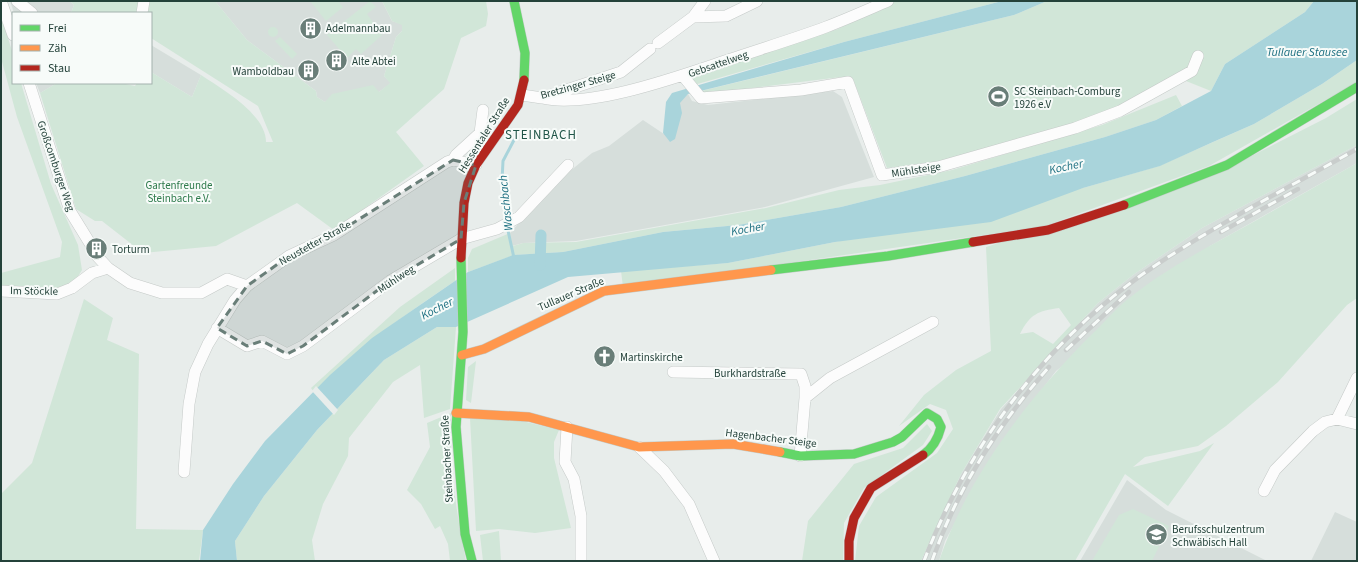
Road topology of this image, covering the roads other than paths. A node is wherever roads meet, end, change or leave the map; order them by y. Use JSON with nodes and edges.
{"nodes":[{"id":1,"x":1,"y":1,"type":"edge"},
{"id":2,"x":17,"y":1,"type":"edge"},
{"id":3,"x":144,"y":1,"type":"edge"},
{"id":4,"x":514,"y":1,"type":"edge"},
{"id":5,"x":705,"y":1,"type":"edge"},
{"id":6,"x":758,"y":1,"type":"edge"},
{"id":7,"x":888,"y":1,"type":"edge"},
{"id":8,"x":31,"y":12,"type":"edge"},
{"id":9,"x":142,"y":12,"type":"edge"},
{"id":10,"x":693,"y":16,"type":"junction"},
{"id":11,"x":12,"y":32,"type":"edge"},
{"id":12,"x":1198,"y":56,"type":"dead end"},
{"id":13,"x":686,"y":79,"type":"junction"},
{"id":14,"x":29,"y":84,"type":"edge"},
{"id":15,"x":1357,"y":87,"type":"edge"},
{"id":16,"x":522,"y":95,"type":"junction"},
{"id":17,"x":542,"y":98,"type":"junction"},
{"id":18,"x":483,"y":110,"type":"dead end"},
{"id":19,"x":453,"y":160,"type":"junction"},
{"id":20,"x":476,"y":165,"type":"junction"},
{"id":21,"x":568,"y":165,"type":"dead end"},
{"id":22,"x":461,"y":239,"type":"junction"},
{"id":23,"x":91,"y":245,"type":"dead end"},
{"id":24,"x":97,"y":256,"type":"dead end"},
{"id":25,"x":108,"y":268,"type":"junction"},
{"id":26,"x":247,"y":286,"type":"junction"},
{"id":27,"x":1,"y":291,"type":"edge"},
{"id":28,"x":933,"y":322,"type":"dead end"},
{"id":29,"x":217,"y":328,"type":"junction"},
{"id":30,"x":463,"y":332,"type":"joint"},
{"id":31,"x":462,"y":355,"type":"junction"},
{"id":32,"x":673,"y":372,"type":"dead end"},
{"id":33,"x":1357,"y":378,"type":"edge"},
{"id":34,"x":805,"y":398,"type":"junction"},
{"id":35,"x":456,"y":413,"type":"junction"},
{"id":36,"x":1337,"y":419,"type":"junction"},
{"id":37,"x":1357,"y":424,"type":"edge"},
{"id":38,"x":567,"y":427,"type":"junction"},
{"id":39,"x":639,"y":447,"type":"junction"},
{"id":40,"x":800,"y":456,"type":"junction"},
{"id":41,"x":184,"y":472,"type":"dead end"},
{"id":42,"x":1264,"y":491,"type":"dead end"},
{"id":43,"x":472,"y":561,"type":"edge"},
{"id":44,"x":581,"y":561,"type":"edge"},
{"id":45,"x":714,"y":561,"type":"edge"},
{"id":46,"x":849,"y":561,"type":"edge"}],
"edges":[{"from":1,"to":11,"type":"street"},
{"from":2,"to":8,"type":"street"},
{"from":3,"to":9,"type":"street"},
{"from":4,"to":16,"type":"street","name":"Hessentaler Straße"},
{"from":5,"to":10,"type":"street","name":"Bretzinger Steige"},
{"from":6,"to":10,"type":"street"},
{"from":7,"to":13,"type":"street","name":"Gebsattelweg"},
{"from":10,"to":17,"type":"street","name":"Bretzinger Steige"},
{"from":12,"to":13,"type":"street","name":"Mühlsteige"},
{"from":13,"to":17,"type":"street","name":"Gebsattelweg"},
{"from":14,"to":23,"type":"street","name":"Großcomburger Weg"},
{"from":15,"to":31,"type":"street","name":"Tullauer Straße"},
{"from":16,"to":17,"type":"street","name":"Bretzinger Steige"},
{"from":16,"to":20,"type":"street","name":"Hessentaler Straße"},
{"from":18,"to":19,"type":"street","name":"Neustetter Straße"},
{"from":19,"to":20,"type":"street"},
{"from":19,"to":26,"type":"street","name":"Neustetter Straße"},
{"from":20,"to":22,"type":"street","name":"Hessentaler Straße"},
{"from":21,"to":22,"type":"street","name":"Mühlweg"},
{"from":22,"to":29,"type":"street","name":"Mühlweg"},
{"from":22,"to":30,"type":"street","name":"Hessentaler Straße"},
{"from":24,"to":25,"type":"street"},
{"from":25,"to":26,"type":"street"},
{"from":25,"to":27,"type":"street","name":"Im Stöckle"},
{"from":26,"to":29,"type":"street","name":"Neustetter Straße"},
{"from":28,"to":34,"type":"street"},
{"from":29,"to":41,"type":"street","name":"Neustetter Straße"},
{"from":30,"to":31,"type":"street","name":"Steinbacher Straße"},
{"from":31,"to":35,"type":"street","name":"Steinbacher Straße"},
{"from":32,"to":34,"type":"street","name":"Burkhardstraße"},
{"from":33,"to":36,"type":"street"},
{"from":34,"to":40,"type":"street","name":"Burkhardstraße"},
{"from":35,"to":38,"type":"street","name":"Hagenbacher Steige"},
{"from":35,"to":43,"type":"street","name":"Steinbacher Straße"},
{"from":36,"to":37,"type":"street"},
{"from":36,"to":42,"type":"street"},
{"from":38,"to":39,"type":"street","name":"Hagenbacher Steige"},
{"from":38,"to":44,"type":"street"},
{"from":39,"to":40,"type":"street","name":"Hagenbacher Steige"},
{"from":39,"to":45,"type":"street"},
{"from":40,"to":46,"type":"street","name":"Hagenbacher Steige"}]}
